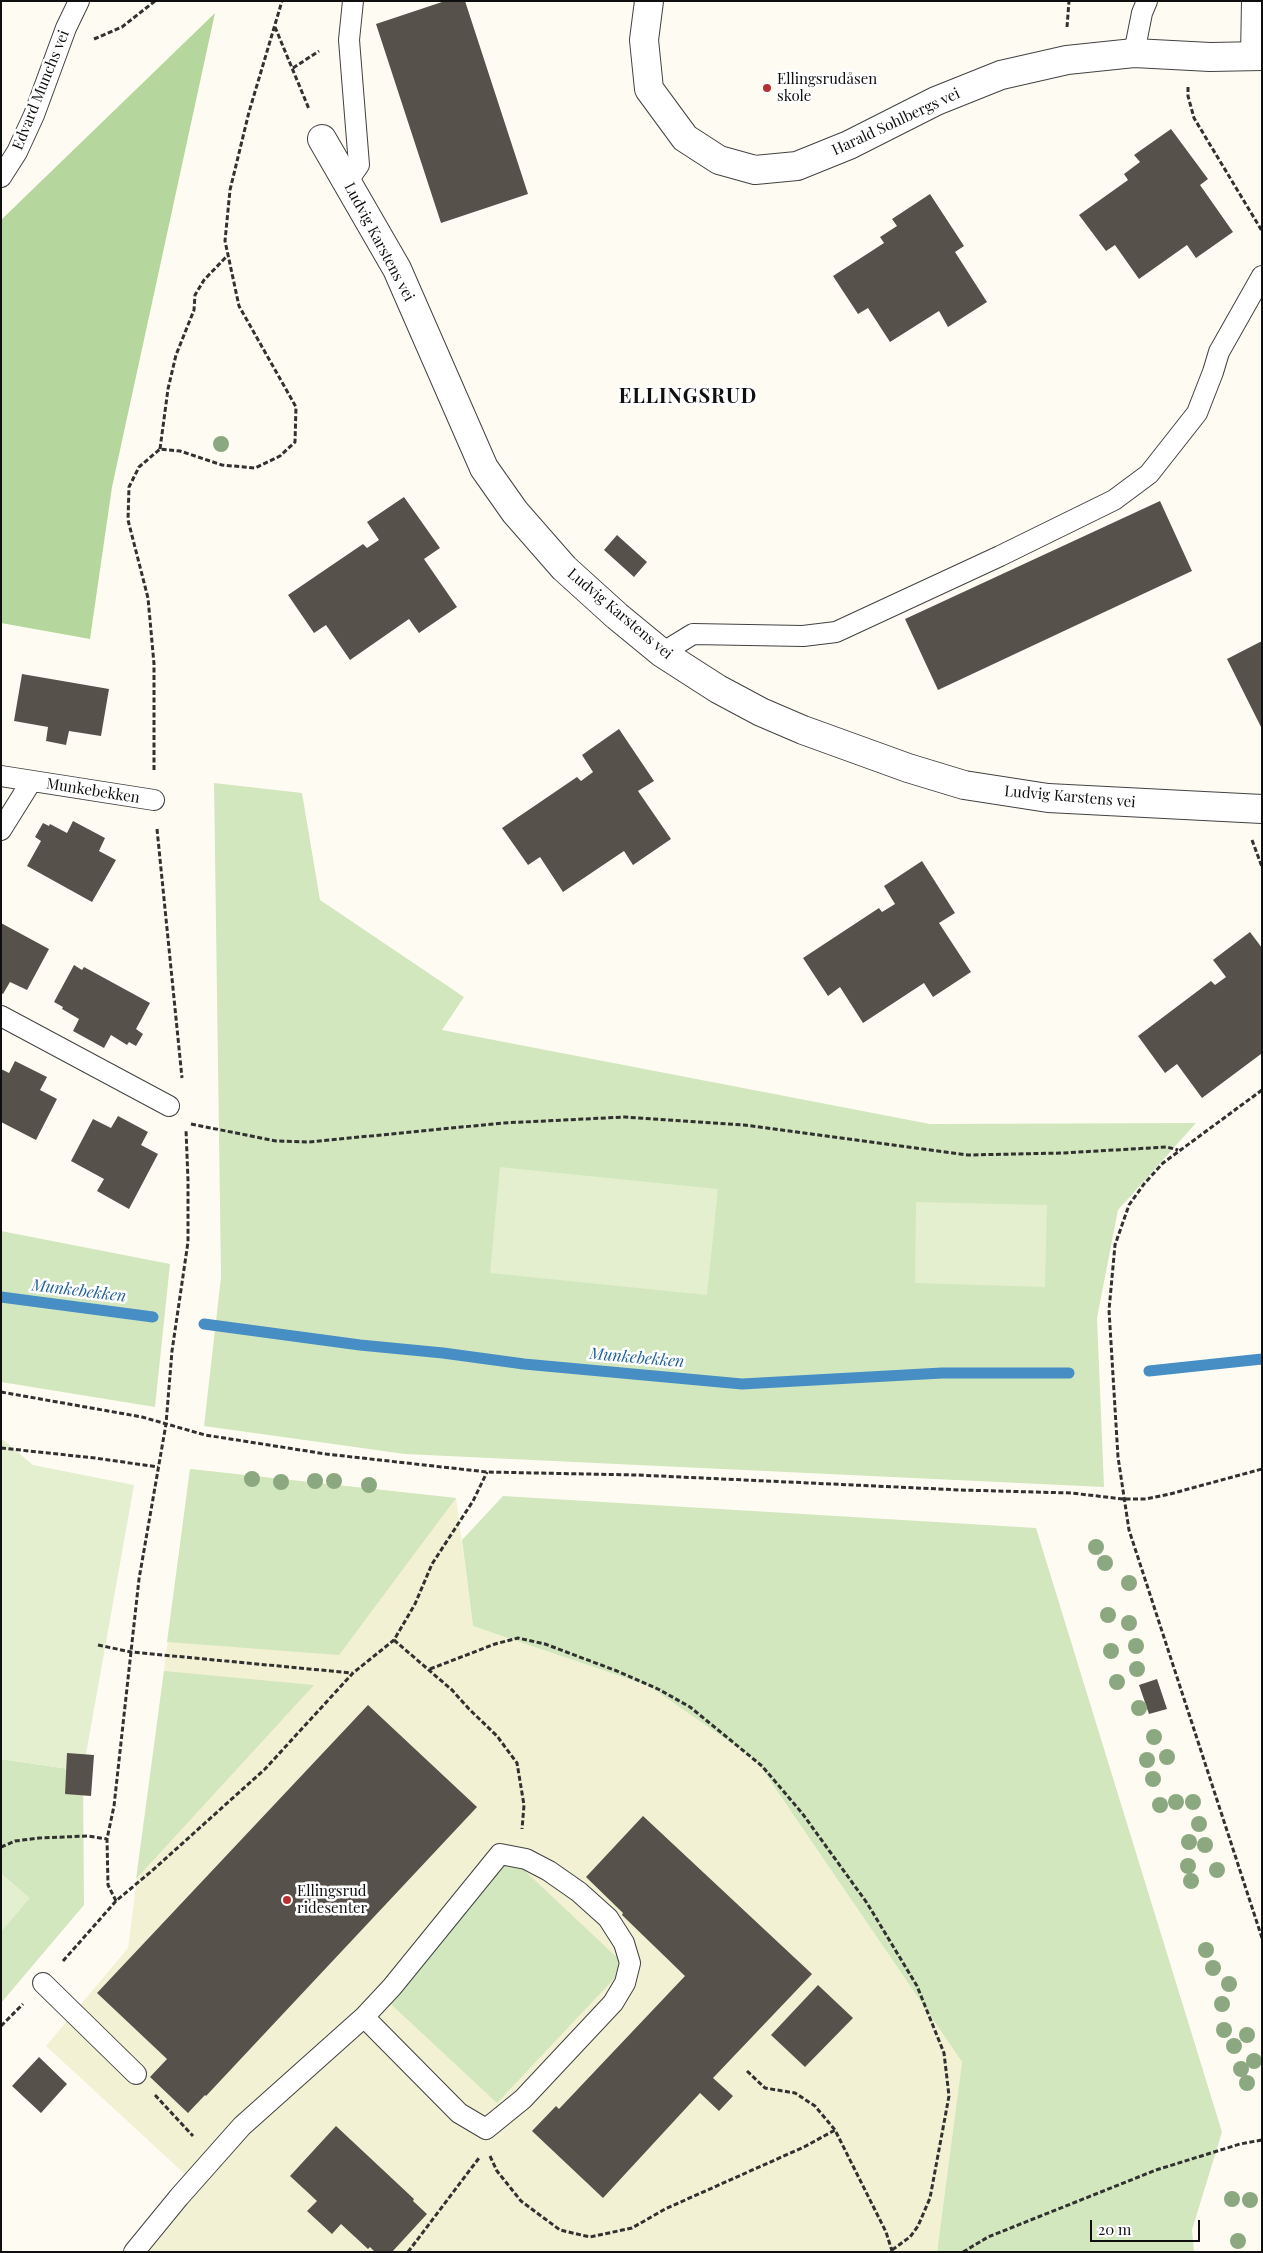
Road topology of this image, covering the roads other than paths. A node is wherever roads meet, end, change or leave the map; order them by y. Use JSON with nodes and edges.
{"nodes":[{"id":1,"x":79,"y":1,"type":"edge"},
{"id":2,"x":353,"y":1,"type":"edge"},
{"id":3,"x":649,"y":1,"type":"edge"},
{"id":4,"x":1146,"y":1,"type":"edge"},
{"id":5,"x":1252,"y":1,"type":"edge"},
{"id":6,"x":1134,"y":53,"type":"junction"},
{"id":7,"x":1256,"y":57,"type":"edge"},
{"id":8,"x":322,"y":139,"type":"road end"},
{"id":9,"x":1,"y":177,"type":"edge"},
{"id":10,"x":347,"y":182,"type":"junction"},
{"id":11,"x":1262,"y":276,"type":"edge"},
{"id":12,"x":662,"y":653,"type":"junction"},
{"id":13,"x":1,"y":776,"type":"edge"},
{"id":14,"x":31,"y":782,"type":"junction"},
{"id":15,"x":154,"y":800,"type":"road end"},
{"id":16,"x":1262,"y":809,"type":"edge"},
{"id":17,"x":1,"y":830,"type":"edge"},
{"id":18,"x":1,"y":1016,"type":"edge"},
{"id":19,"x":170,"y":1106,"type":"dead end"},
{"id":20,"x":43,"y":1983,"type":"dead end"},
{"id":21,"x":364,"y":2017,"type":"junction"},
{"id":22,"x":136,"y":2074,"type":"road end"},
{"id":23,"x":134,"y":2252,"type":"edge"}],
"edges":[{"from":1,"to":9,"type":"lane","name":"Edvard Munchs vei"},
{"from":2,"to":10,"type":"lane"},
{"from":3,"to":6,"type":"street","name":"Harald Sohlbergs vei"},
{"from":4,"to":6,"type":"lane"},
{"from":5,"to":7,"type":"lane"},
{"from":6,"to":7,"type":"street","name":"Harald Sohlbergs vei"},
{"from":8,"to":10,"type":"street","name":"Ludvig Karstens vei"},
{"from":10,"to":12,"type":"street","name":"Ludvig Karstens vei"},
{"from":11,"to":12,"type":"lane"},
{"from":12,"to":16,"type":"street","name":"Ludvig Karstens vei"},
{"from":13,"to":14,"type":"lane","name":"Munkebekken"},
{"from":14,"to":15,"type":"lane","name":"Munkebekken"},
{"from":14,"to":17,"type":"lane","name":"Munkebekken"},
{"from":18,"to":19,"type":"lane"},
{"from":20,"to":22,"type":"lane"},
{"from":21,"to":21,"type":"lane"},
{"from":21,"to":23,"type":"lane"}]}
